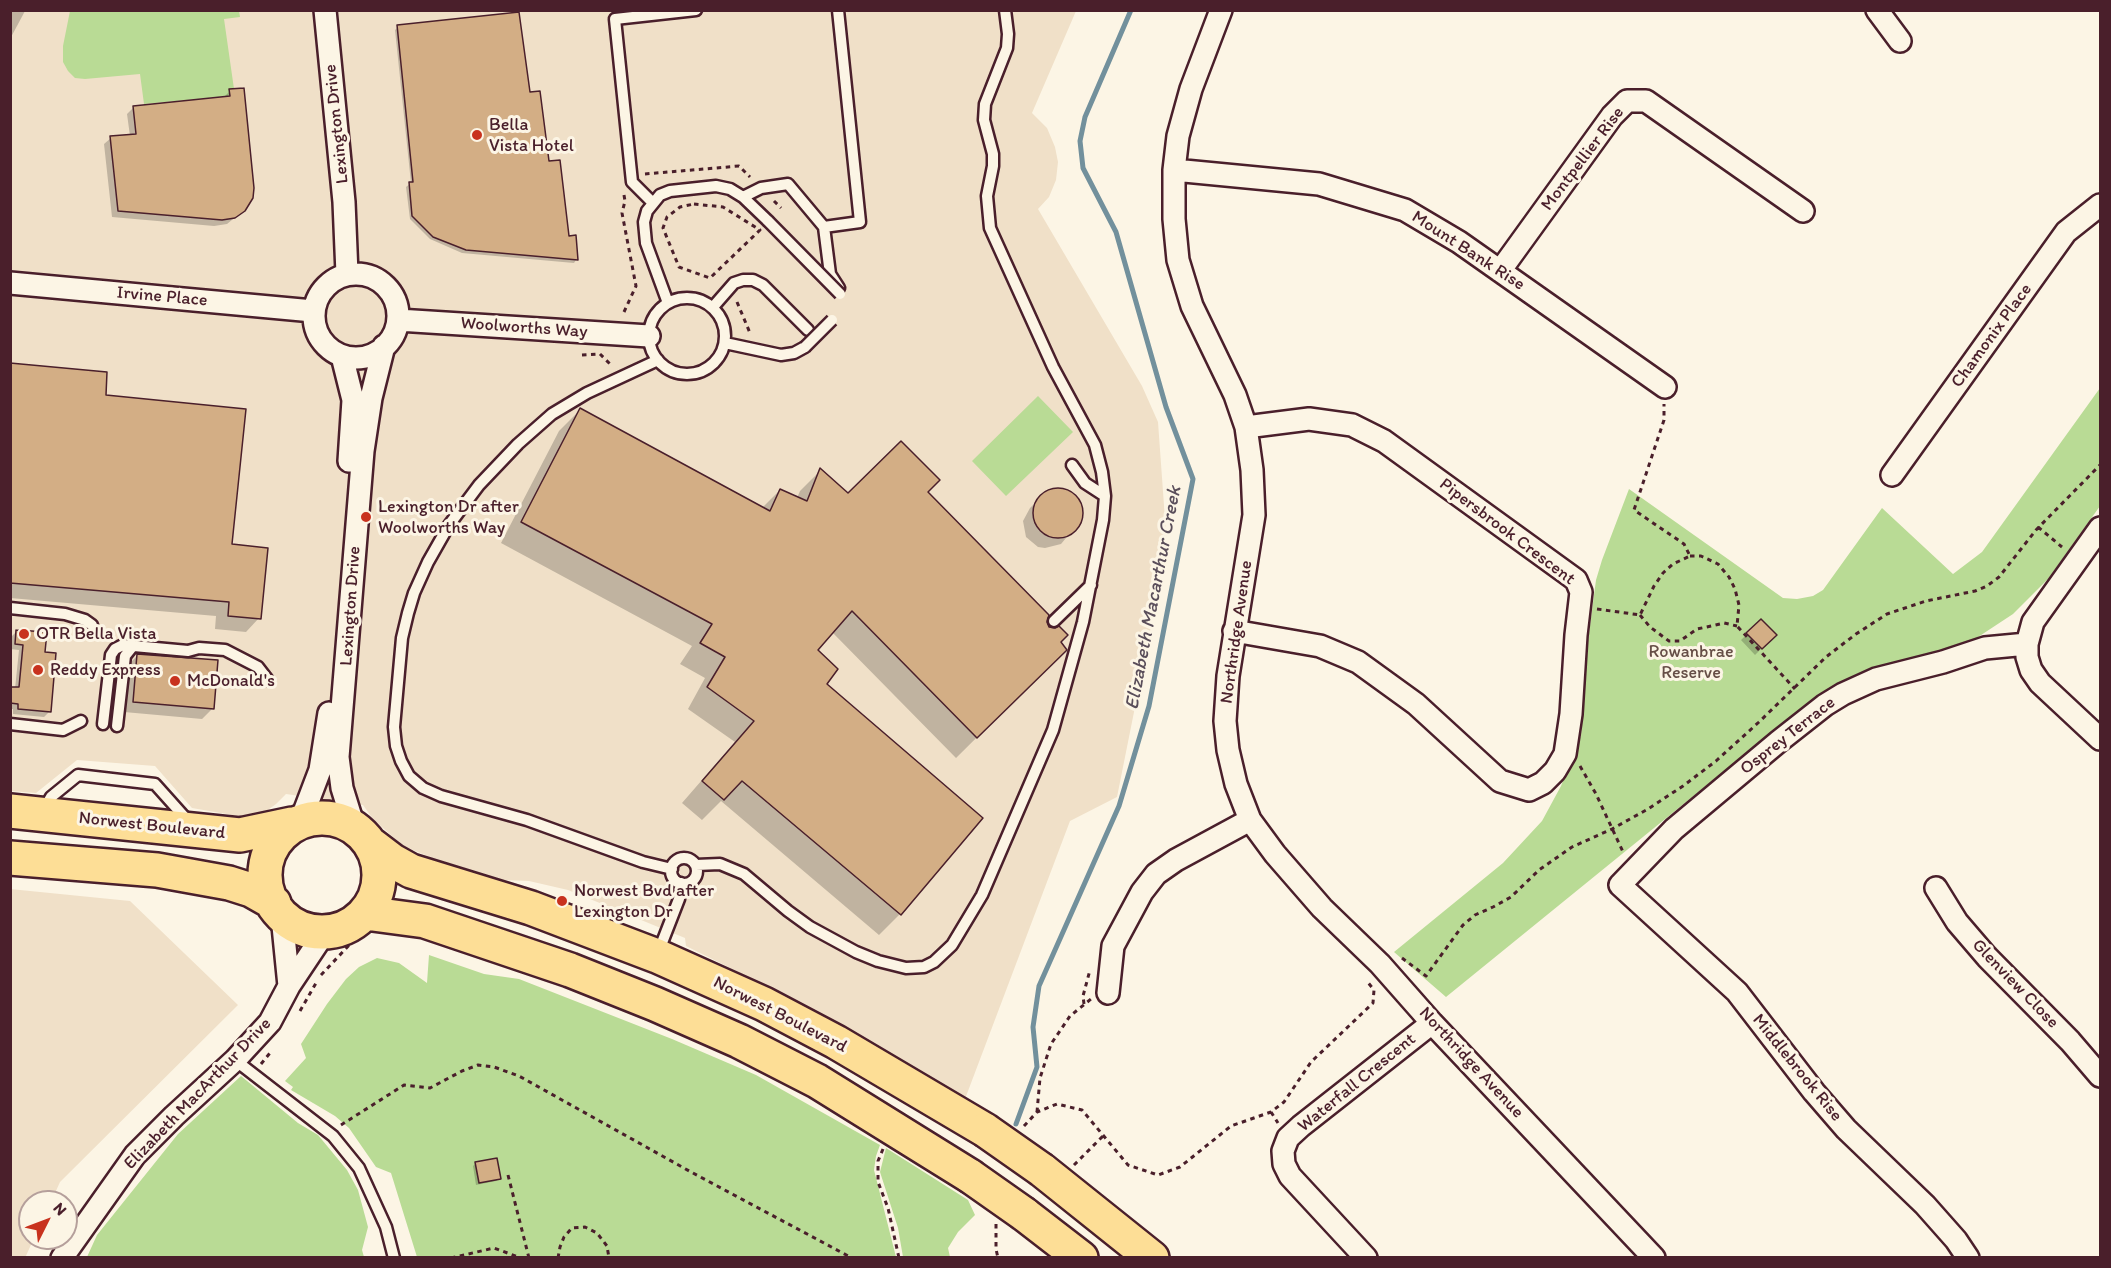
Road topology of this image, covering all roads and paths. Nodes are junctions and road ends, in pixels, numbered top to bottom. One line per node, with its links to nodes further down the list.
1 (325, 10): 16 (street, Lexington Drive)
2 (696, 10): 11 (lane)
3 (838, 10): 14 (lane)
4 (1005, 10): 40 (lane)
5 (1221, 10): 8 (street, Northridge Avenue)
6 (1877, 10): 7 (street)
7 (1900, 40)
8 (1174, 170): 15 (street, Mount Bank Rise); 36 (street, Northridge Avenue)
9 (623, 191): 23 (path)
10 (743, 197): 11 (lane); 14 (lane); 14 (lane, bridge)
11 (652, 202): 20 (lane)
12 (2100, 205): 39 (street, Chamonix Place)
13 (1803, 211): 15 (street, Montpellier Rise)
14 (824, 227)
15 (1500, 272): 35 (street, Mount Bank Rise)
16 (347, 274): 22 (street); 24 (street)
17 (710, 278): 17 (path)
18 (10, 283): 22 (street, Irvine Place)
19 (737, 302): 27 (path)
20 (668, 303): 21 (lane); 28 (lane)
21 (713, 307): 26 (lane); 29 (lane)
22 (313, 312): 32 (street)
23 (624, 312)
24 (399, 320): 28 (street, Woolworths Way); 30 (street)
25 (832, 320): 29 (lane, bridge)
26 (808, 330)
27 (750, 333)
28 (649, 336): 33 (lane)
29 (725, 343): 33 (lane)
30 (384, 346): 32 (street); 67 (street, Lexington Drive)
31 (600, 354): 34 (path)
32 (342, 356): 65 (street, Lexington Drive)
33 (658, 360): 70 (lane)
34 (611, 365)
35 (1665, 387): 43 (path)
36 (1246, 427): 47 (street, Pipersbrook Crescent); 52 (street, Northridge Avenue)
37 (1072, 465): 40 (lane)
38 (2100, 465): 41 (path)
39 (1892, 475)
40 (1105, 496): 45 (lane)
41 (2038, 527): 44 (path); 56 (path)
42 (2100, 528): 44 (street)
43 (1690, 556): 48 (path); 51 (path)
44 (2078, 560): 53 (street)
45 (1091, 584): 49 (lane); 69 (lane)
46 (10, 608): 50 (lane)
47 (1579, 608): 48 (path); 62 (street, Pipersbrook Crescent)
48 (1640, 615): 51 (path)
49 (1054, 621)
50 (92, 625)
51 (1737, 626): 56 (path)
52 (1234, 632): 62 (street, Pipersbrook Crescent); 64 (street, Northridge Avenue)
53 (2027, 644): 61 (street); 72 (street, Osprey Terrace)
54 (133, 646): 55 (lane); 59 (lane); 60 (lane)
55 (268, 680)
56 (1795, 689): 66 (path)
57 (81, 721): 58 (lane)
58 (10, 724)
59 (103, 724)
60 (117, 726)
61 (2100, 739)
62 (1565, 754): 66 (path)
63 (26, 812): 65 (main road, Norwest Boulevard); 71 (main road)
64 (1250, 820): 85 (street); 88 (street, Northridge Avenue)
65 (296, 822): 67 (main road); 75 (main road)
66 (1612, 830): 72 (path); 79 (path)
67 (364, 838): 76 (main road); 78 (main road, Norwest Boulevard)
68 (10, 858): 71 (main road)
69 (696, 865): 70 (lane); 73 (lane)
70 (672, 869): 73 (lane)
71 (157, 870): 75 (main road)
72 (1626, 879): 115 (street, Middlebrook Rise)
73 (681, 883): 78 (lane)
74 (1936, 888): 92 (street, Glenview Close)
75 (278, 910): 77 (main road); 84 (street)
76 (364, 925): 77 (main road); 82 (path); 100 (main road, bridge)
77 (326, 932): 81 (street, Elizabeth MacArthur Drive)
78 (657, 956): 99 (main road, Norwest Boulevard, bridge)
79 (1399, 957)
80 (1092, 962): 86 (path)
81 (304, 964): 82 (path); 84 (street, Elizabeth MacArthur Drive)
82 (326, 969): 87 (path)
83 (1365, 978): 96 (path)
84 (289, 986): 90 (street, Elizabeth MacArthur Drive)
85 (1108, 993): 86 (path)
86 (1084, 1004): 93 (path)
87 (298, 1014)
88 (1432, 1023): 113 (street, Waterfall Crescent); 114 (street, Northridge Avenue)
89 (273, 1049): 91 (path)
90 (235, 1060): 91 (lane); 101 (street, Elizabeth MacArthur Drive)
91 (252, 1074): 95 (lane)
92 (2100, 1076)
93 (1037, 1112): 94 (path); 96 (path)
94 (1020, 1130)
95 (330, 1134): 102 (lane); 108 (path)
96 (1104, 1135): 99 (path)
97 (887, 1139): 109 (path)
98 (508, 1175): 105 (path)
99 (1050, 1175): 112 (main road, Norwest Boulevard)
100 (1010, 1214): 110 (path); 111 (main road)
101 (62, 1257)
102 (394, 1257)
103 (451, 1257): 104 (path)
104 (521, 1257)
105 (529, 1257)
106 (558, 1257): 107 (path)
107 (609, 1257)
108 (852, 1257)
109 (898, 1257)
110 (998, 1257)
111 (1081, 1257)
112 (1152, 1257)
113 (1366, 1257)
114 (1654, 1257)
115 (1968, 1257)

